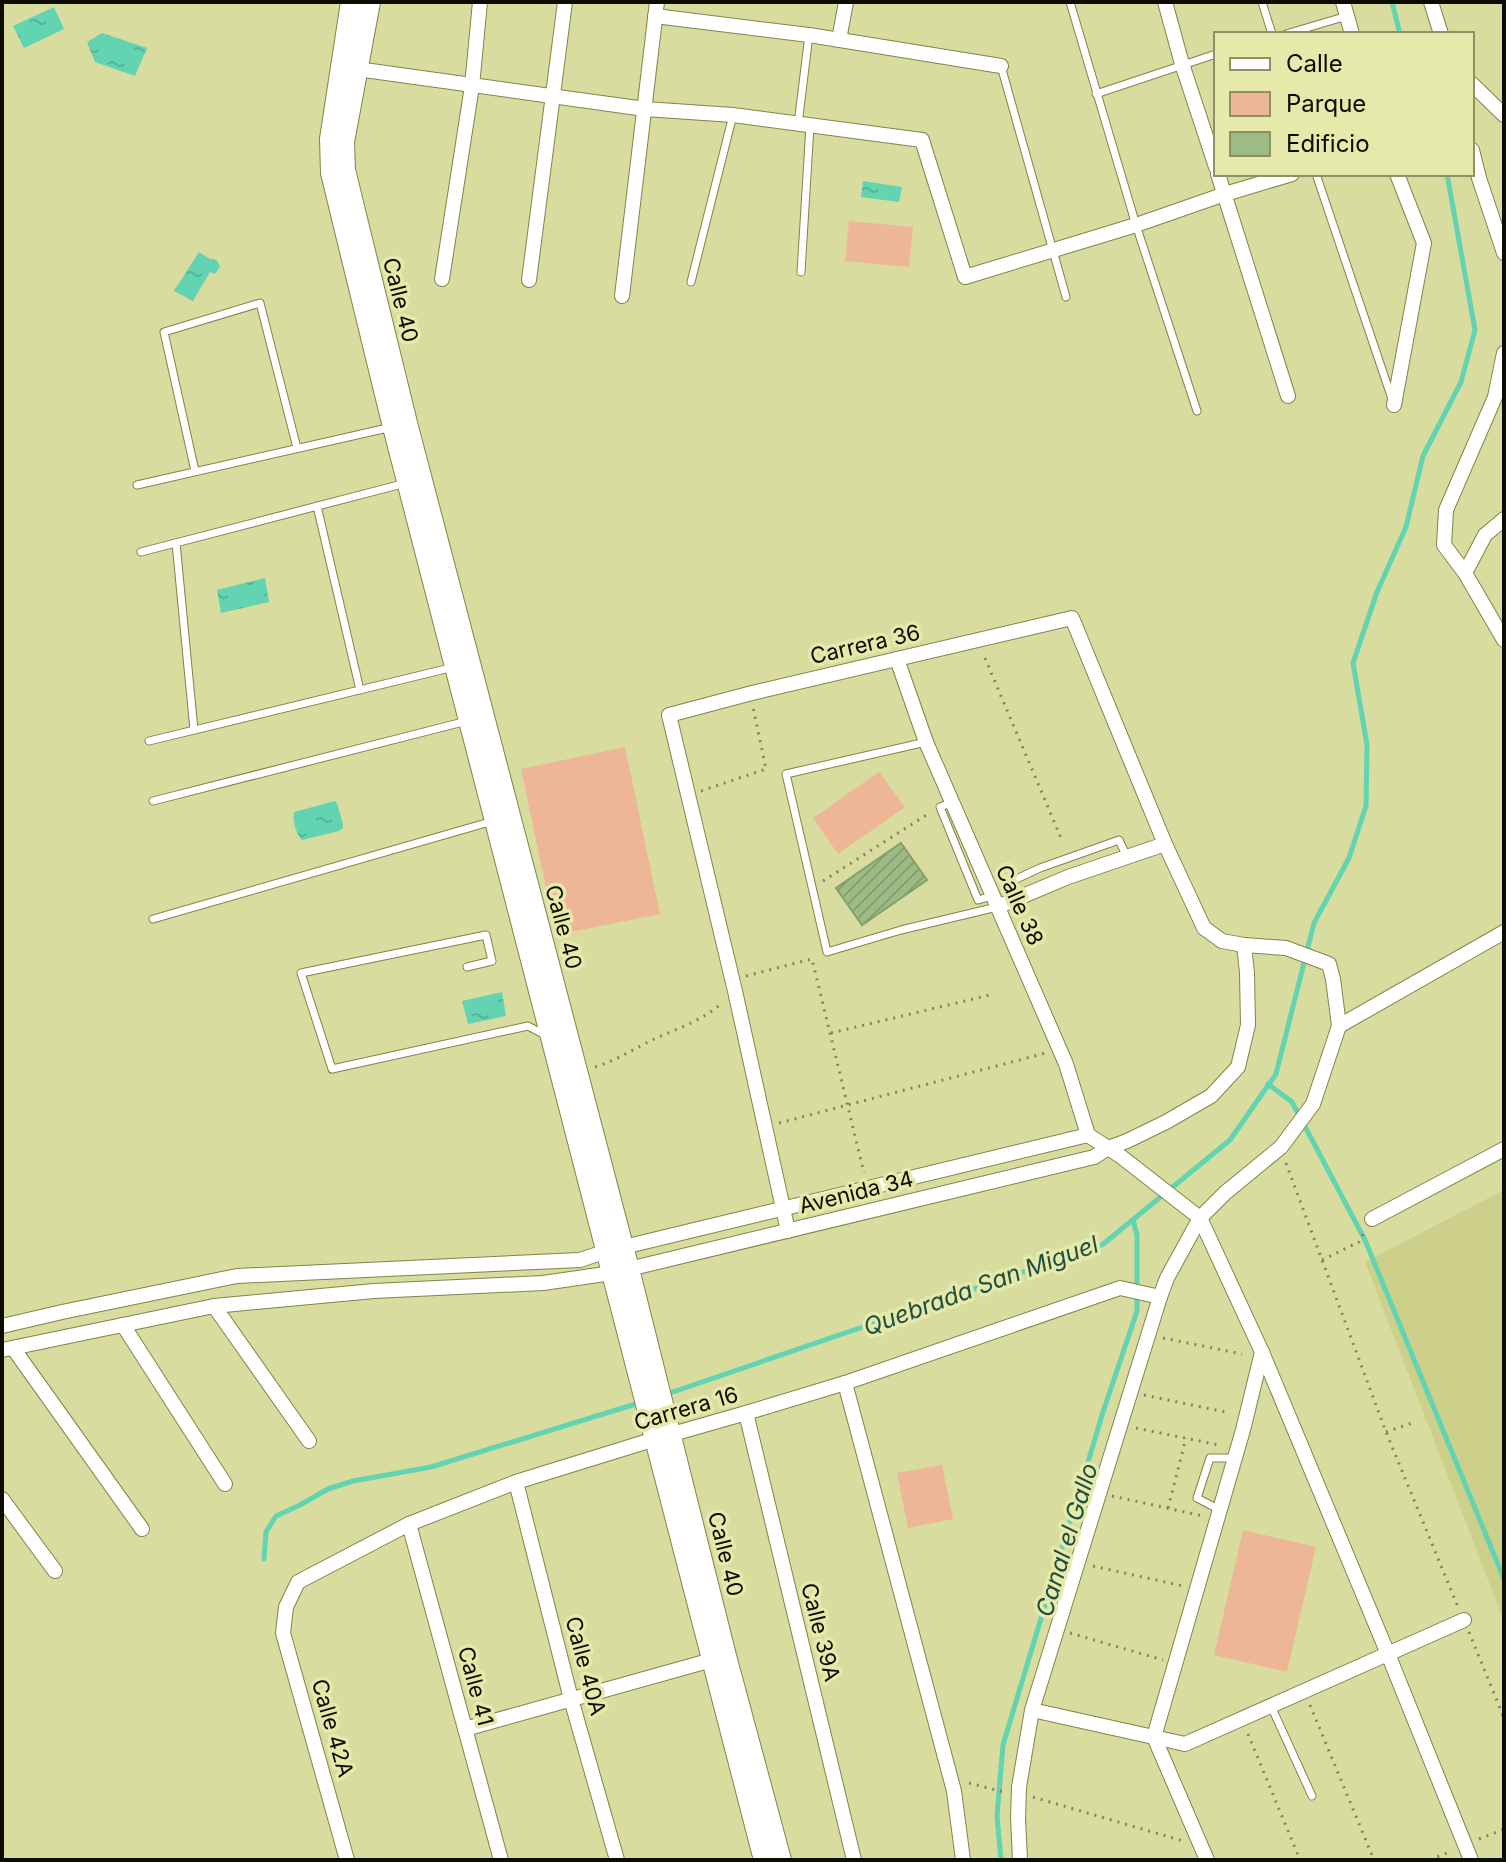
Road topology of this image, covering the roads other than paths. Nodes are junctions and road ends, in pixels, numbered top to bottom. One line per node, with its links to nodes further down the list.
1 (351, 2): 50 (main road, Calle 40)
2 (370, 2): 21 (main road, Calle 40)
3 (480, 2): 22 (street)
4 (565, 2): 25 (street)
5 (846, 2): 17 (street)
6 (1070, 2): 24 (lane)
7 (1165, 2): 19 (street)
8 (1262, 2): 12 (lane)
9 (1431, 2): 15 (street)
10 (656, 9): 16 (street); 26 (street)
11 (1345, 9): 13 (lane); 14 (street)
12 (1271, 32)
13 (1291, 32)
14 (1351, 32)
15 (1440, 32)
16 (809, 35): 17 (street); 29 (lane)
17 (839, 40): 20 (street)
18 (1214, 55): 19 (lane)
19 (1182, 64): 24 (lane); 31 (street)
20 (1001, 66): 38 (lane)
21 (357, 69): 22 (street); 50 (main road, Calle 40)
22 (472, 86): 25 (street); 41 (street)
23 (1474, 86): 28 (street)
24 (1096, 94): 37 (lane)
25 (552, 96): 26 (street); 42 (street)
26 (645, 109): 27 (street); 44 (street)
27 (733, 115): 29 (street); 43 (lane)
28 (1504, 115)
29 (804, 125): 38 (street); 40 (lane)
30 (1474, 158): 39 (street)
31 (1214, 161)
32 (1219, 176): 36 (street)
33 (1285, 176): 36 (street)
34 (1317, 176): 48 (lane)
35 (1398, 176): 48 (street)
36 (1225, 194): 37 (street); 47 (street)
37 (1136, 225): 38 (street); 49 (lane)
38 (1054, 250): 45 (lane)
39 (1504, 253)
40 (801, 272)
41 (442, 279)
42 (529, 280)
43 (691, 282)
44 (622, 296)
45 (1066, 297)
46 (1504, 353): 59 (street)
47 (1288, 396)
48 (1394, 405)
49 (1197, 411)
50 (400, 425): 51 (lane); 53 (main road, Calle 40); 62 (main road, Calle 40)
51 (297, 448): 52 (lane); 52 (lane)
52 (195, 471): 54 (lane)
53 (409, 482): 55 (lane); 62 (main road, Calle 40)
54 (137, 485)
55 (317, 506): 57 (lane); 63 (lane)
56 (1504, 519): 59 (street)
57 (176, 543): 58 (lane); 65 (lane)
58 (141, 552)
59 (1465, 573): 60 (street)
60 (1504, 640)
61 (897, 659): 67 (street, Calle 38); 70 (street, Carrera 36); 82 (street, Carrera 36)
62 (463, 665): 63 (lane); 64 (main road, Calle 40)
63 (360, 690): 65 (lane)
64 (477, 719): 68 (lane); 69 (main road, Calle 40); 71 (main road, Calle 40)
65 (194, 730): 66 (lane)
66 (149, 741)
67 (926, 742): 72 (street, Calle 38); 72 (lane)
68 (153, 801)
69 (495, 821): 71 (main road, Calle 40); 73 (lane)
70 (1165, 844): 72 (street); 75 (street)
71 (522, 894): 78 (main road, Calle 40)
72 (995, 902): 79 (street, Calle 38)
73 (153, 919)
74 (1504, 932): 77 (street)
75 (1244, 945): 77 (street); 81 (street, Avenida 34)
76 (467, 967): 78 (lane)
77 (1339, 1026): 83 (street)
78 (559, 1036): 86 (main road, Calle 40)
79 (1088, 1135): 81 (street); 82 (street, Avenida 34)
80 (1504, 1149): 84 (street)
81 (1114, 1152): 83 (street); 85 (street, Avenida 34)
82 (784, 1209): 85 (street); 86 (street, Avenida 34)
83 (1196, 1214): 88 (street); 93 (street)
84 (1369, 1224)
85 (788, 1231): 87 (street, Avenida 34)
86 (615, 1249): 87 (main road, Calle 40); 91 (street, Avenida 34)
87 (621, 1271): 89 (street, Avenida 34); 96 (main road, Calle 40)
88 (1153, 1295): 94 (street, Carrera 16); 112 (street)
89 (214, 1306): 90 (street, Avenida 34); 97 (street)
90 (123, 1325): 92 (street, Avenida 34); 100 (street)
91 (2, 1326)
92 (8, 1349): 104 (street)
93 (1262, 1352): 98 (street); 108 (street)
94 (845, 1383): 95 (street, Carrera 16); 122 (street)
95 (746, 1413): 96 (street, Carrera 16); 121 (street, Calle 39A)
96 (661, 1430): 99 (street, Carrera 16); 109 (main road, Calle 40)
97 (309, 1441)
98 (1235, 1458): 102 (street); 102 (lane)
99 (516, 1482): 103 (street, Carrera 16); 110 (street, Calle 40A)
100 (225, 1484)
101 (2, 1499): 105 (street)
102 (1213, 1513): 114 (street)
103 (409, 1524): 106 (street, Carrera 16); 113 (street, Calle 41)
104 (142, 1529)
105 (55, 1571)
106 (286, 1607): 116 (street, Calle 42A)
107 (1464, 1620): 108 (street)
108 (1388, 1654): 111 (street); 125 (street)
109 (719, 1658): 110 (street); 119 (main road, Calle 40); 120 (main road, Calle 40)
110 (571, 1699): 113 (street); 118 (street, Calle 40A)
111 (1271, 1706): 114 (street); 115 (lane)
112 (1032, 1710): 114 (street); 123 (street)
113 (465, 1729): 117 (street, Calle 41)
114 (1154, 1737): 124 (street)
115 (1312, 1796)
116 (347, 1860)
117 (501, 1860)
118 (617, 1860)
119 (764, 1860)
120 (781, 1860)
121 (854, 1860)
122 (963, 1860)
123 (1020, 1860)
124 (1207, 1860)
125 (1471, 1860)

